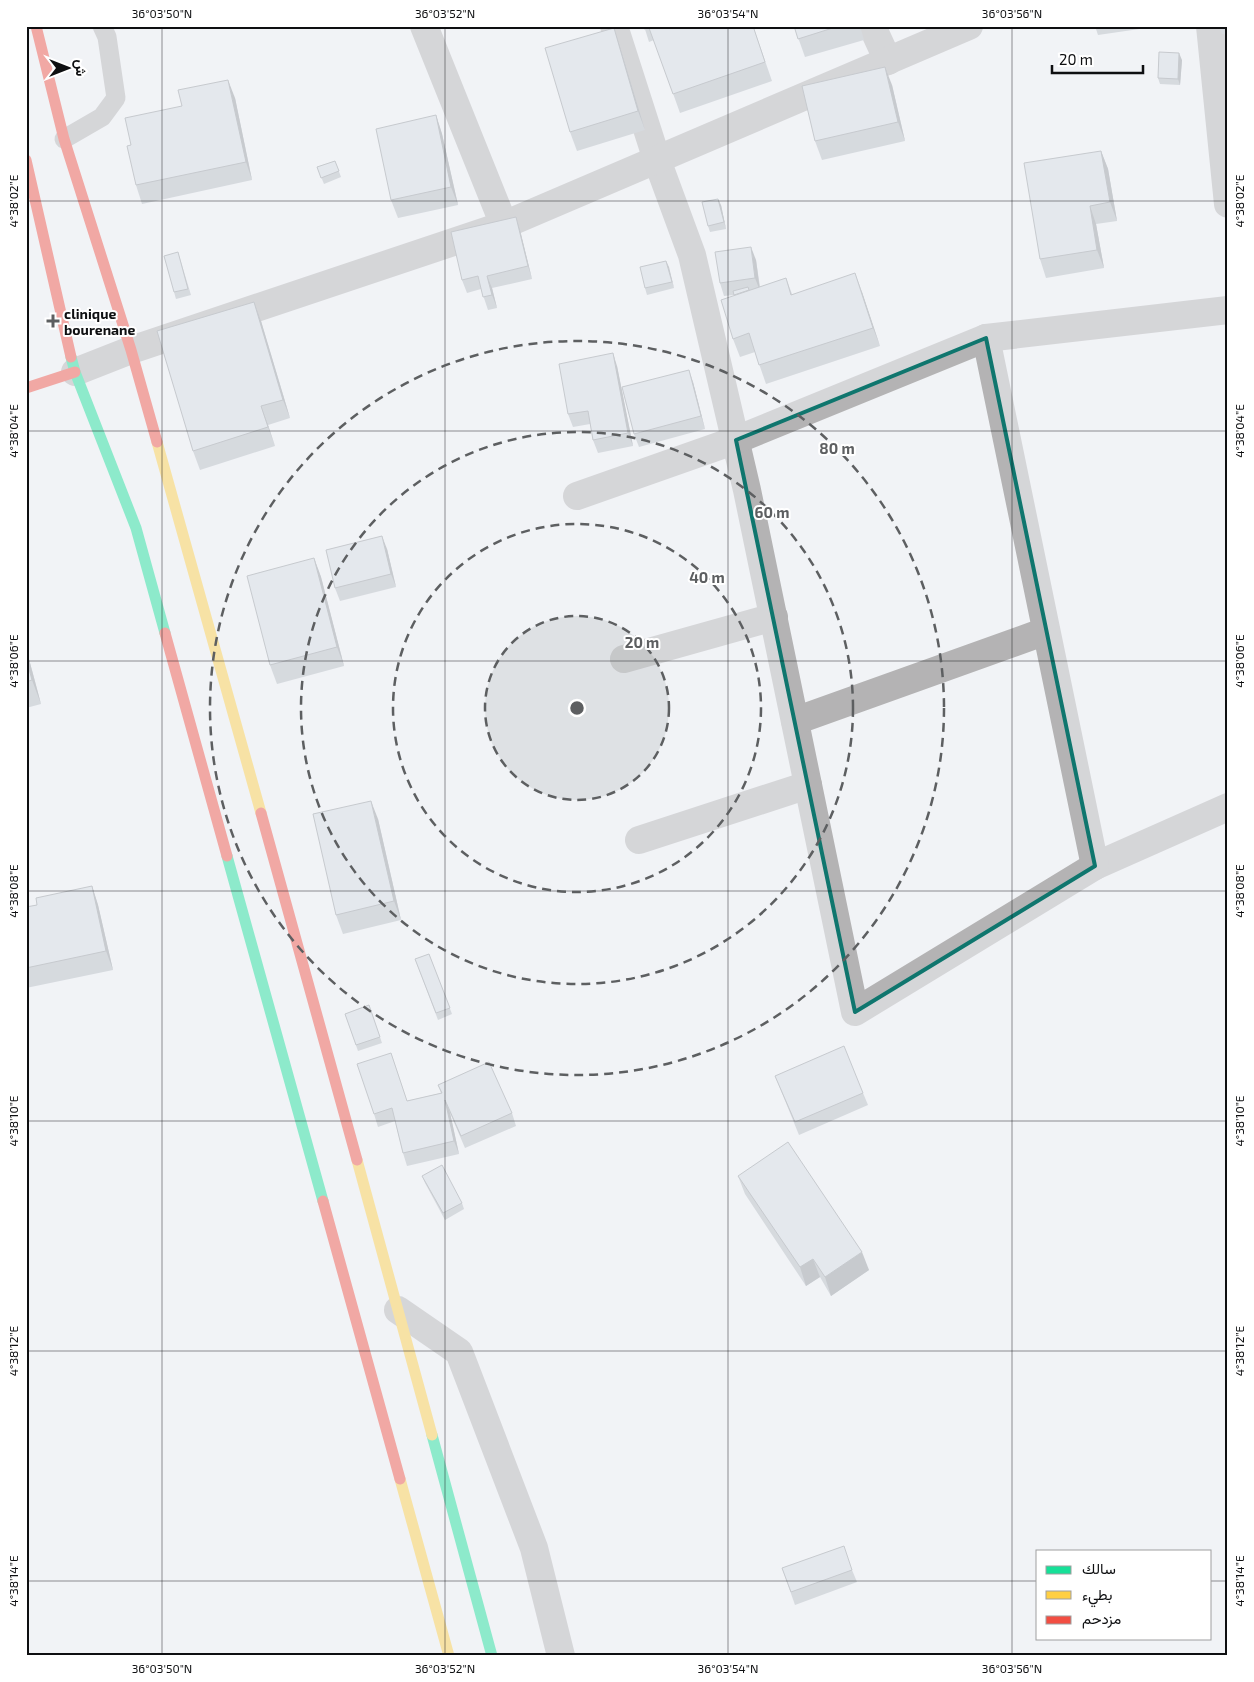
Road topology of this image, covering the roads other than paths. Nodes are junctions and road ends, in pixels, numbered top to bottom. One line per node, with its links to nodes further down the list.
1 (36, 26): 9 (main road)
2 (102, 26): 9 (lane)
3 (424, 26): 13 (street)
4 (614, 26): 11 (street)
5 (872, 26): 8 (street)
6 (969, 26): 8 (street)
7 (1210, 26): 12 (street)
8 (888, 61): 11 (street)
9 (64, 138): 16 (main road)
10 (26, 160): 17 (main road)
11 (657, 160): 13 (street); 19 (street)
12 (1228, 204)
13 (504, 225): 16 (street)
14 (1228, 310): 15 (street)
15 (986, 338): 19 (street); 22 (street)
16 (131, 350): 17 (street); 29 (main road)
17 (75, 372): 18 (main road); 30 (main road)
18 (26, 388)
19 (736, 440): 20 (street); 21 (street)
20 (577, 496)
21 (774, 617): 23 (street); 24 (street)
22 (1046, 631): 24 (street); 28 (street)
23 (624, 659)
24 (795, 721): 25 (street)
25 (808, 785): 27 (street); 28 (street)
26 (1228, 807): 28 (street)
27 (639, 840)
28 (1095, 866)
29 (398, 1310): 31 (main road); 32 (street)
30 (449, 1656)
31 (492, 1656)
32 (561, 1656)

